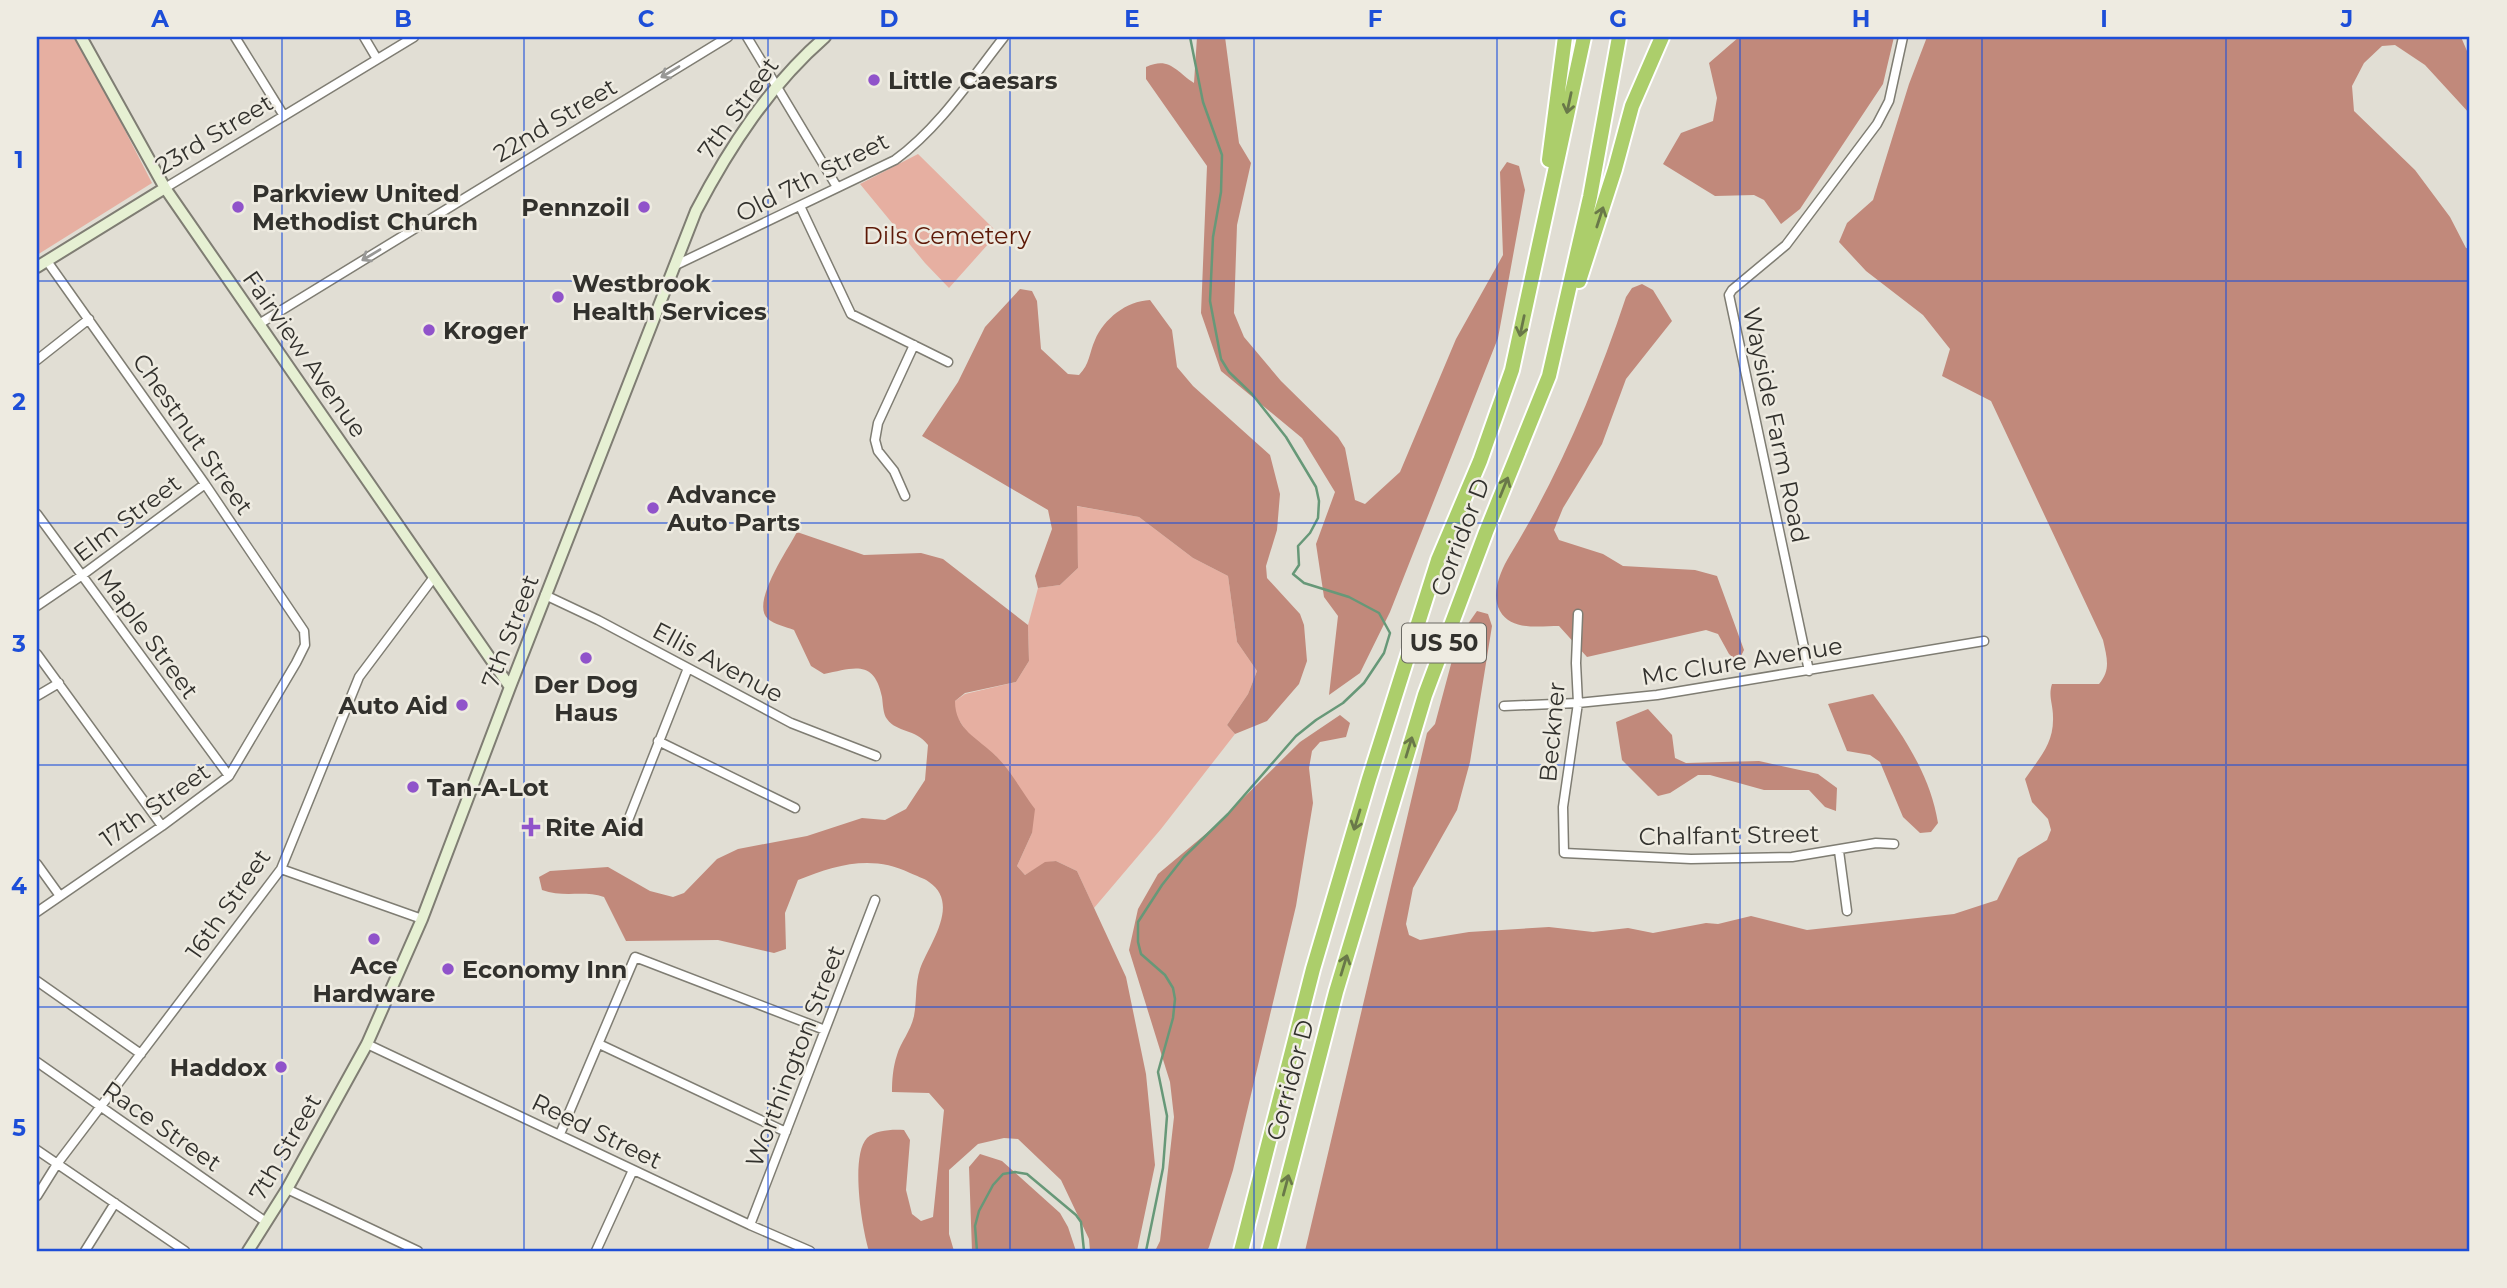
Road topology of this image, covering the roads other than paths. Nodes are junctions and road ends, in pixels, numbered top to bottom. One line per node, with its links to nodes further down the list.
1 (81, 37): 18 (main road, Fairview Avenue)
2 (235, 37): 16 (street)
3 (364, 37): 14 (street)
4 (414, 37): 14 (street, 23rd Street)
5 (728, 37): 25 (street, 22nd Street, one-way to 25)
6 (747, 37): 15 (street)
7 (825, 37): 15 (main road, 7th Street)
8 (1004, 37): 17 (street, Old 7th Street)
9 (1564, 37): 20 (highway)
10 (1584, 37): 20 (highway, Corridor D / US 50, one-way to 20)
11 (1619, 37): 29 (highway, Corridor D / US 50)
12 (1662, 37): 29 (highway, one-way to 12)
13 (1903, 37): 42 (street, Wayside Farm Road)
14 (377, 59): 16 (street, 23rd Street)
15 (777, 85): 17 (street); 23 (main road, 7th Street)
16 (284, 116): 18 (street, 23rd Street)
17 (837, 187): 19 (street, Old 7th Street)
18 (165, 188): 21 (main road, 23rd Street); 25 (main road, Fairview Avenue)
19 (800, 206): 23 (street, Old 7th Street); 26 (street)
20 (1541, 233): 87 (highway, Corridor D / US 50, one-way to 87)
21 (47, 261): 22 (main road, 23rd Street); 24 (street, Chestnut Street)
22 (37, 267)
23 (674, 267): 35 (main road, 7th Street)
24 (89, 319): 27 (street); 30 (street, Chestnut Street)
25 (259, 324): 34 (main road, Fairview Avenue)
26 (914, 345): 28 (street); 31 (street)
27 (37, 360)
28 (948, 362)
29 (1549, 376): 88 (highway, Corridor D / US 50, one-way to 29)
30 (205, 484): 33 (street, Elm Street); 38 (street, Chestnut Street)
31 (905, 496)
32 (37, 514): 33 (street, Maple Street)
33 (81, 576): 36 (street, Elm Street); 50 (street, Maple Street)
34 (434, 578): 44 (main road, Fairview Avenue); 58 (street, 16th Street)
35 (545, 595): 41 (street, Ellis Avenue); 44 (main road, 7th Street)
36 (37, 606)
37 (1578, 614): 46 (street, Beckner)
38 (304, 631): 50 (street, 17th Street)
39 (1984, 640): 42 (street, Mc Clure Avenue)
40 (37, 654): 43 (street)
41 (688, 668): 48 (street); 49 (street, Ellis Avenue)
42 (1809, 671): 46 (street, Mc Clure Avenue)
43 (59, 683): 45 (street); 53 (street)
44 (510, 687): 63 (main road, 7th Street)
45 (37, 696)
46 (1578, 703): 47 (street, Mc Clure Avenue); 56 (street, Beckner)
47 (1504, 706)
48 (658, 741): 51 (street); 52 (street)
49 (876, 757)
50 (229, 776): 53 (street, 17th Street)
51 (795, 808)
52 (626, 823)
53 (162, 826): 59 (street, 17th Street)
54 (1894, 844): 55 (street, Chalfant Street)
55 (1839, 851): 56 (street, Chalfant Street); 61 (street)
56 (1564, 853)
57 (37, 864): 59 (street)
58 (281, 869): 63 (street); 68 (street, 16th Street)
59 (60, 896): 62 (street, 17th Street)
60 (875, 900): 65 (street, Worthington Street)
61 (1847, 911)
62 (37, 912)
63 (422, 919): 66 (main road, 7th Street)
64 (37, 981): 68 (street)
65 (825, 1030): 67 (street); 71 (street, Worthington Street)
66 (367, 1044): 72 (street, Reed Street); 76 (main road, 7th Street)
67 (599, 1044): 71 (street); 72 (street)
68 (141, 1054): 70 (street, 16th Street)
69 (37, 1062): 70 (street, Race Street)
70 (102, 1108): 74 (street, 16th Street); 79 (street, Race Street)
71 (786, 1132): 80 (street, Worthington Street)
72 (560, 1134): 75 (street, Reed Street)
73 (37, 1150): 74 (street)
74 (57, 1164): 77 (street, 16th Street); 78 (street)
75 (633, 1170): 80 (street, Reed Street); 85 (street)
76 (287, 1189): 79 (main road, 7th Street); 84 (street)
77 (37, 1196)
78 (116, 1203): 81 (street); 82 (street)
79 (266, 1222): 83 (main road, 7th Street)
80 (750, 1226): 86 (street, Reed Street)
81 (85, 1251)
82 (185, 1251)
83 (248, 1251)
84 (418, 1251)
85 (596, 1251)
86 (810, 1251)
87 (1241, 1251)
88 (1269, 1251)

